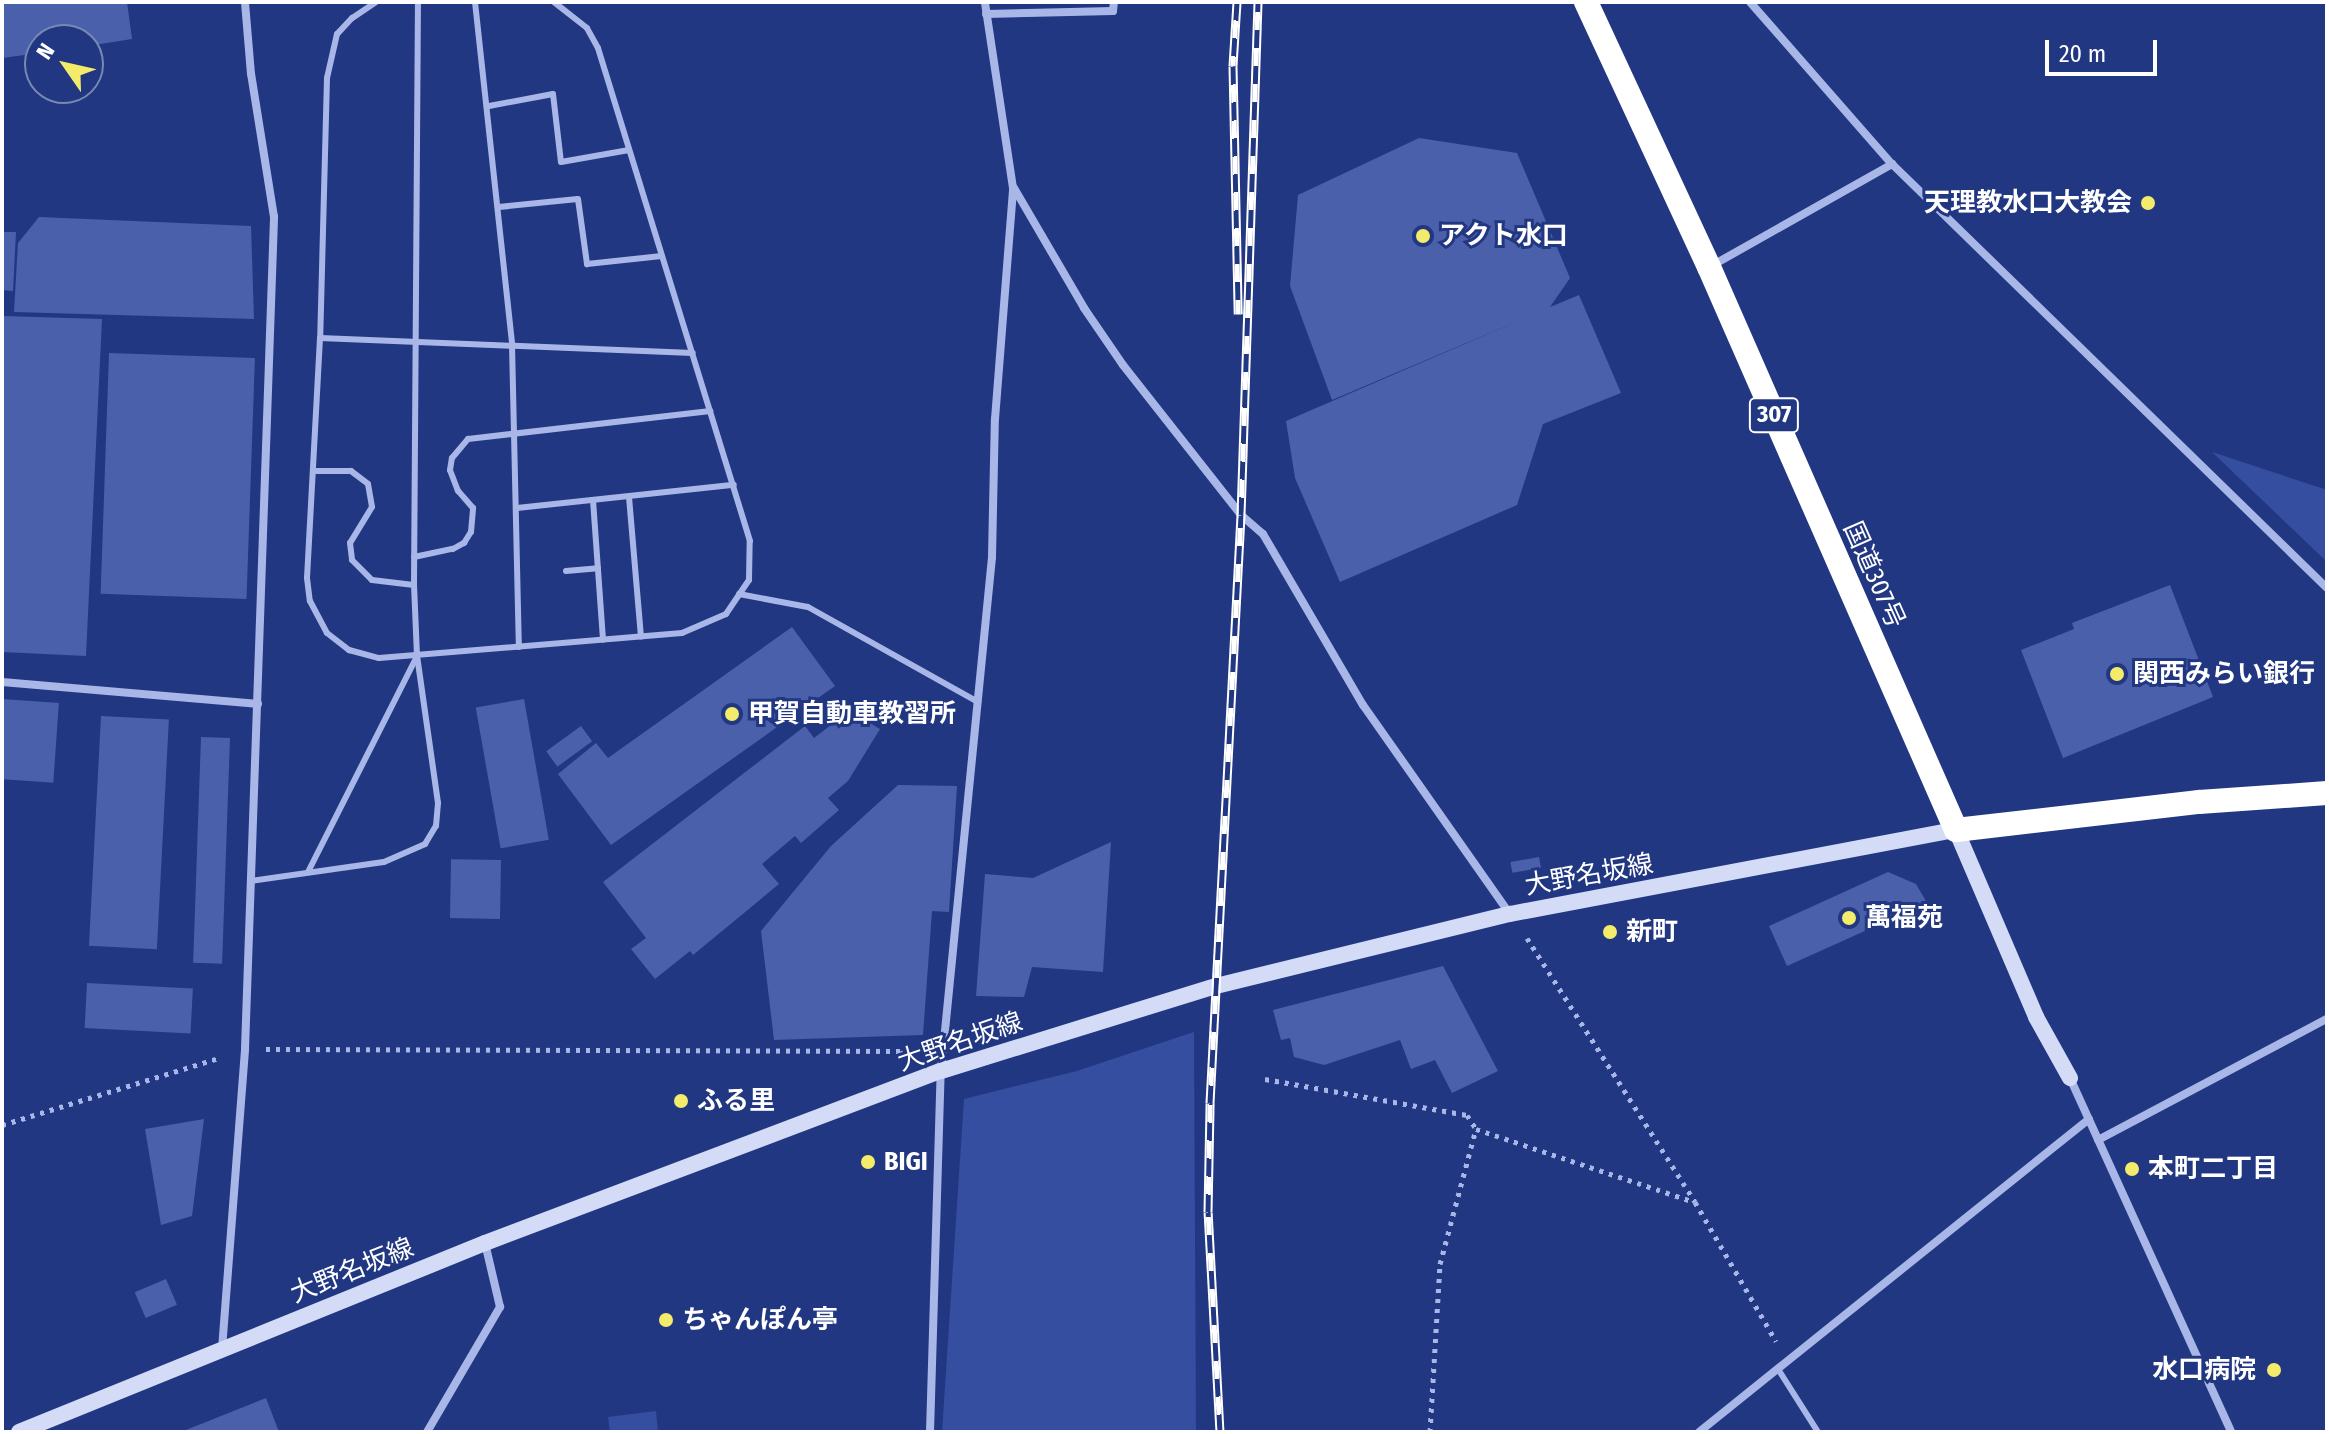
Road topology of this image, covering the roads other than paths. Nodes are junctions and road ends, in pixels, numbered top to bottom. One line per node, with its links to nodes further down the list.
1 (245, 2): 41 (street)
2 (376, 2): 18 (lane)
3 (418, 2): 19 (lane)
4 (475, 2): 11 (lane)
5 (554, 2): 12 (lane)
6 (985, 2): 10 (street)
7 (1114, 2): 10 (street)
8 (1586, 2): 17 (highway, 国道307号 / 307)
9 (1750, 2): 13 (street)
10 (986, 14): 14 (street)
11 (489, 106): 12 (lane); 15 (lane)
12 (629, 150): 16 (lane)
13 (1892, 164): 17 (street); 33 (street)
14 (1013, 188): 40 (street); 46 (street)
15 (499, 207): 16 (lane); 20 (lane)
16 (662, 256): 21 (lane)
17 (1709, 267): 43 (highway, 国道307号 / 307)
18 (320, 338): 19 (lane); 24 (lane)
19 (416, 342): 20 (lane); 29 (lane)
20 (512, 345): 21 (lane); 23 (lane)
21 (693, 353): 22 (lane)
22 (710, 411): 23 (lane); 25 (lane)
23 (516, 432): 28 (lane); 29 (lane)
24 (313, 471): 32 (lane); 38 (lane)
25 (734, 485): 26 (lane); 34 (lane)
26 (629, 497): 27 (lane); 35 (lane)
27 (593, 500): 28 (lane); 30 (lane)
28 (517, 508): 37 (lane)
29 (414, 557): 32 (lane)
30 (598, 568): 31 (lane); 36 (lane)
31 (566, 571)
32 (414, 585): 38 (lane)
33 (2327, 588)
34 (739, 594): 35 (lane); 40 (lane)
35 (641, 636): 36 (lane)
36 (603, 640): 37 (lane)
37 (519, 647): 38 (lane)
38 (417, 656): 44 (lane); 44 (lane)
39 (2, 682): 41 (street)
40 (978, 702): 48 (street)
41 (258, 704): 45 (street)
42 (2327, 793): 43 (highway)
43 (1956, 830): 46 (main road, 大野名坂線); 49 (main road)
44 (308, 872): 45 (lane)
45 (250, 881): 53 (street)
46 (1510, 914): 48 (main road, 大野名坂線)
47 (2327, 1019): 51 (street)
48 (941, 1071): 52 (main road, 大野名坂線); 58 (street)
49 (2070, 1078): 50 (street)
50 (2089, 1119): 51 (street); 54 (street)
51 (2098, 1140): 61 (street)
52 (485, 1243): 53 (main road, 大野名坂線); 57 (street)
53 (222, 1349): 55 (main road, 大野名坂線)
54 (1778, 1369): 59 (street); 60 (lane)
55 (55, 1425): 56 (main road, 大野名坂線)
56 (19, 1432)
57 (427, 1432)
58 (930, 1432)
59 (1699, 1432)
60 (1818, 1432)
61 (2231, 1432)

